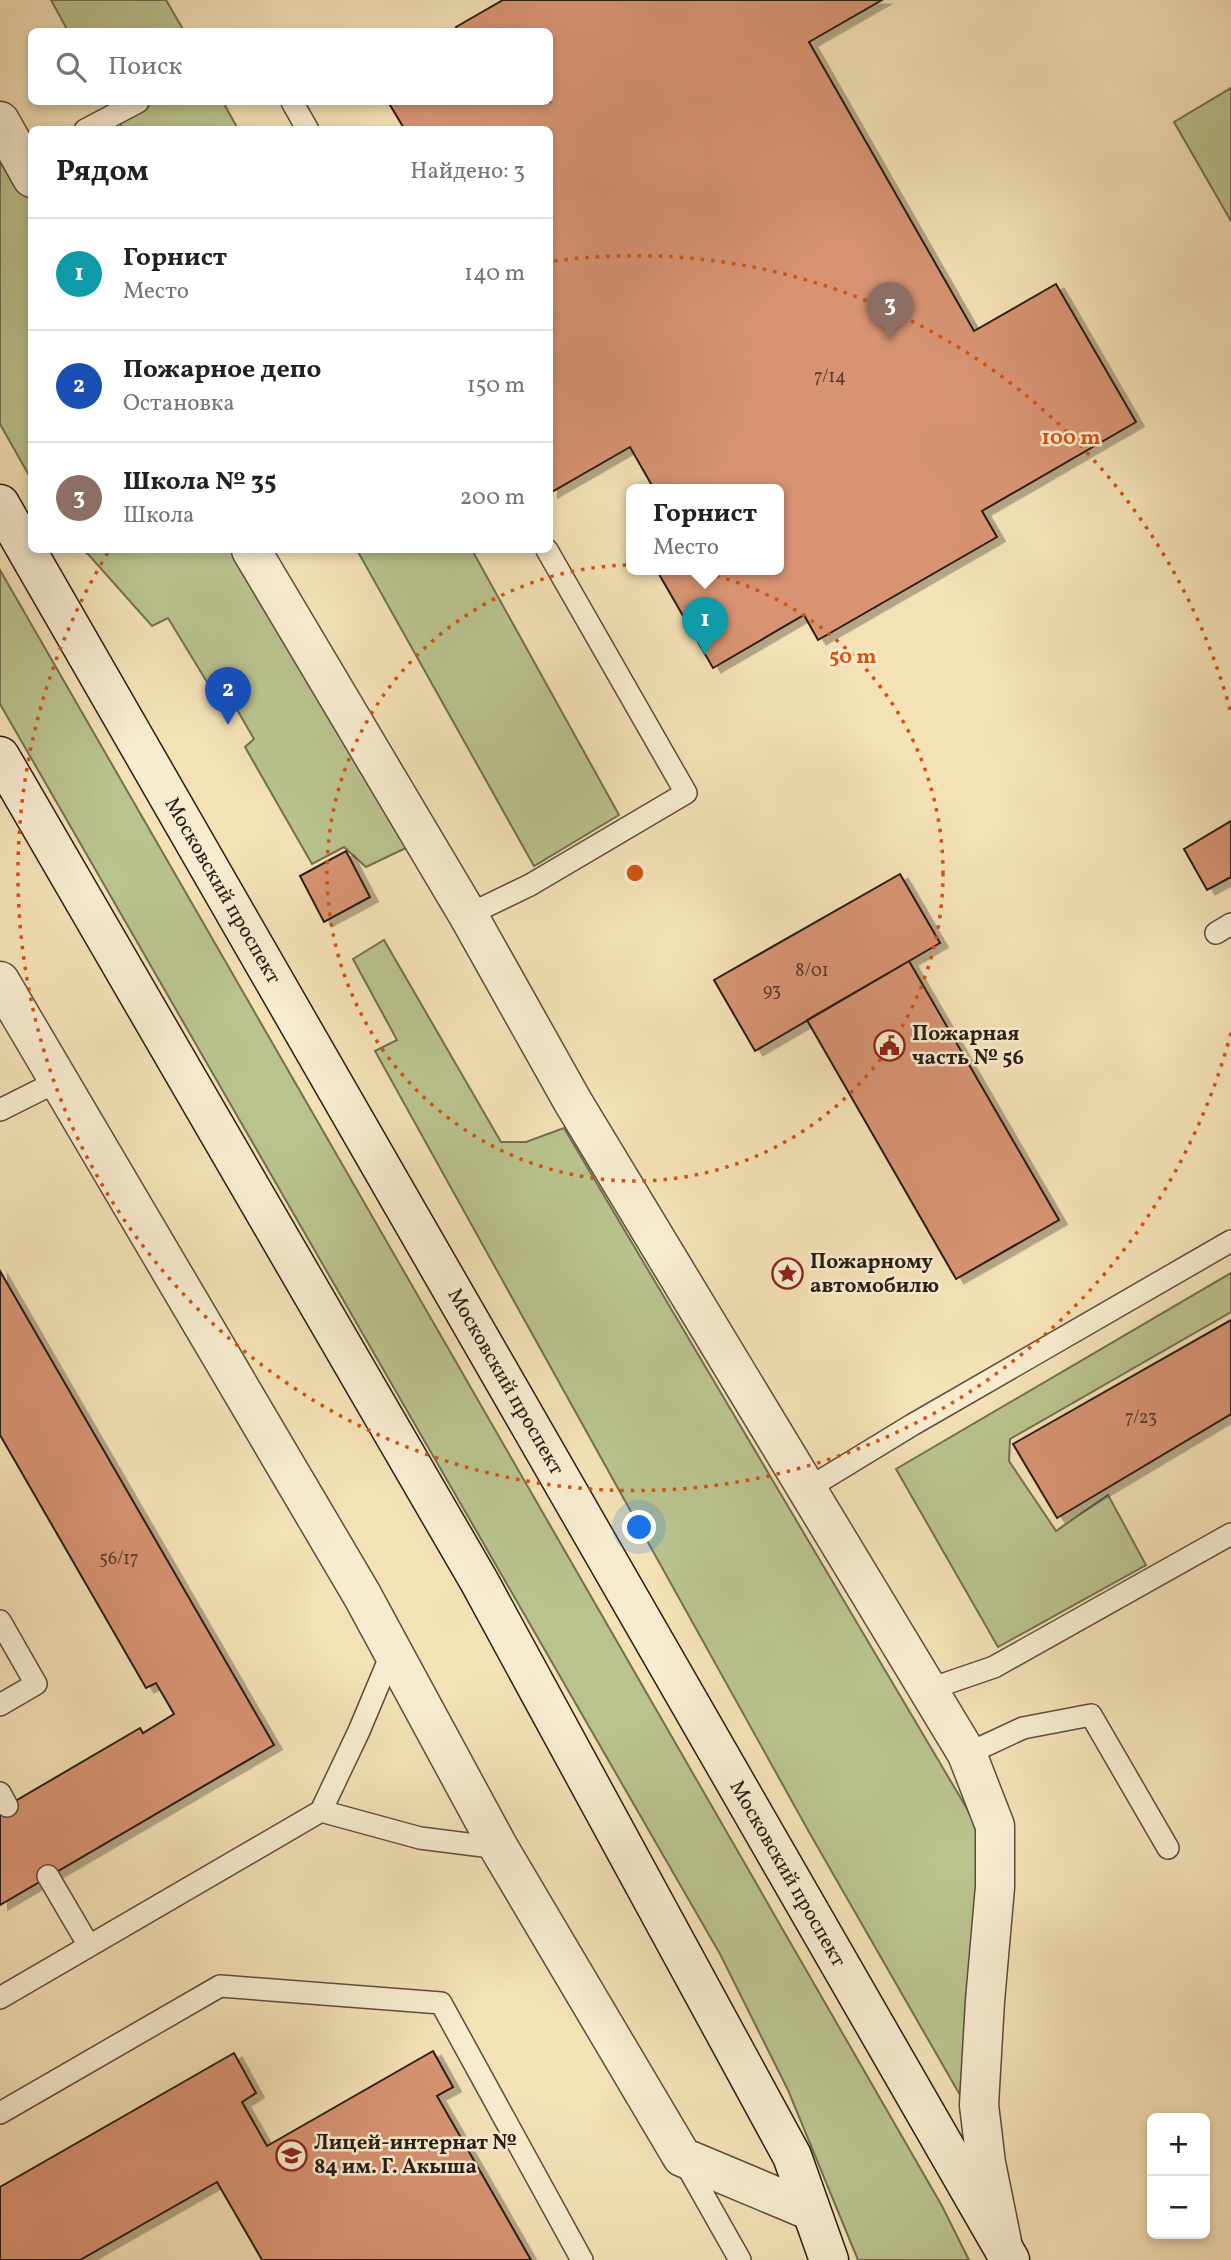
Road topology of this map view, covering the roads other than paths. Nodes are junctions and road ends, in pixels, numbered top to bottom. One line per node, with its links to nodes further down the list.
1 (132, 105): 4 (lane)
2 (294, 105): 5 (lane)
3 (0, 121): 6 (main road)
4 (93, 126)
5 (306, 126)
6 (28, 168)
7 (0, 504): 9 (main road, Московский проспект)
8 (28, 553): 34 (main road, Московский проспект)
9 (28, 553)
10 (253, 553): 13 (main road)
11 (549, 553): 13 (lane)
12 (0, 756): 33 (main road)
13 (468, 915): 18 (main road)
14 (0, 981): 15 (main road)
15 (58, 1081): 16 (lane); 21 (main road)
16 (0, 1111)
17 (1231, 1241): 18 (lane)
18 (807, 1489): 22 (main road)
19 (1231, 1534): 22 (lane)
20 (0, 1621): 23 (lane)
21 (393, 1650): 25 (lane); 26 (main road)
22 (927, 1690): 24 (main road)
23 (0, 1705)
24 (967, 1754): 27 (lane); 34 (main road)
25 (321, 1811): 26 (lane); 29 (lane)
26 (499, 1848): 32 (main road)
27 (1168, 1848)
28 (48, 1876): 29 (lane)
29 (89, 1947): 30 (lane)
30 (0, 1998)
31 (0, 2113): 35 (lane)
32 (682, 2157): 33 (main road); 36 (lane)
33 (811, 2211): 37 (main road)
34 (1007, 2255)
35 (582, 2260)
36 (740, 2260)
37 (830, 2260)

